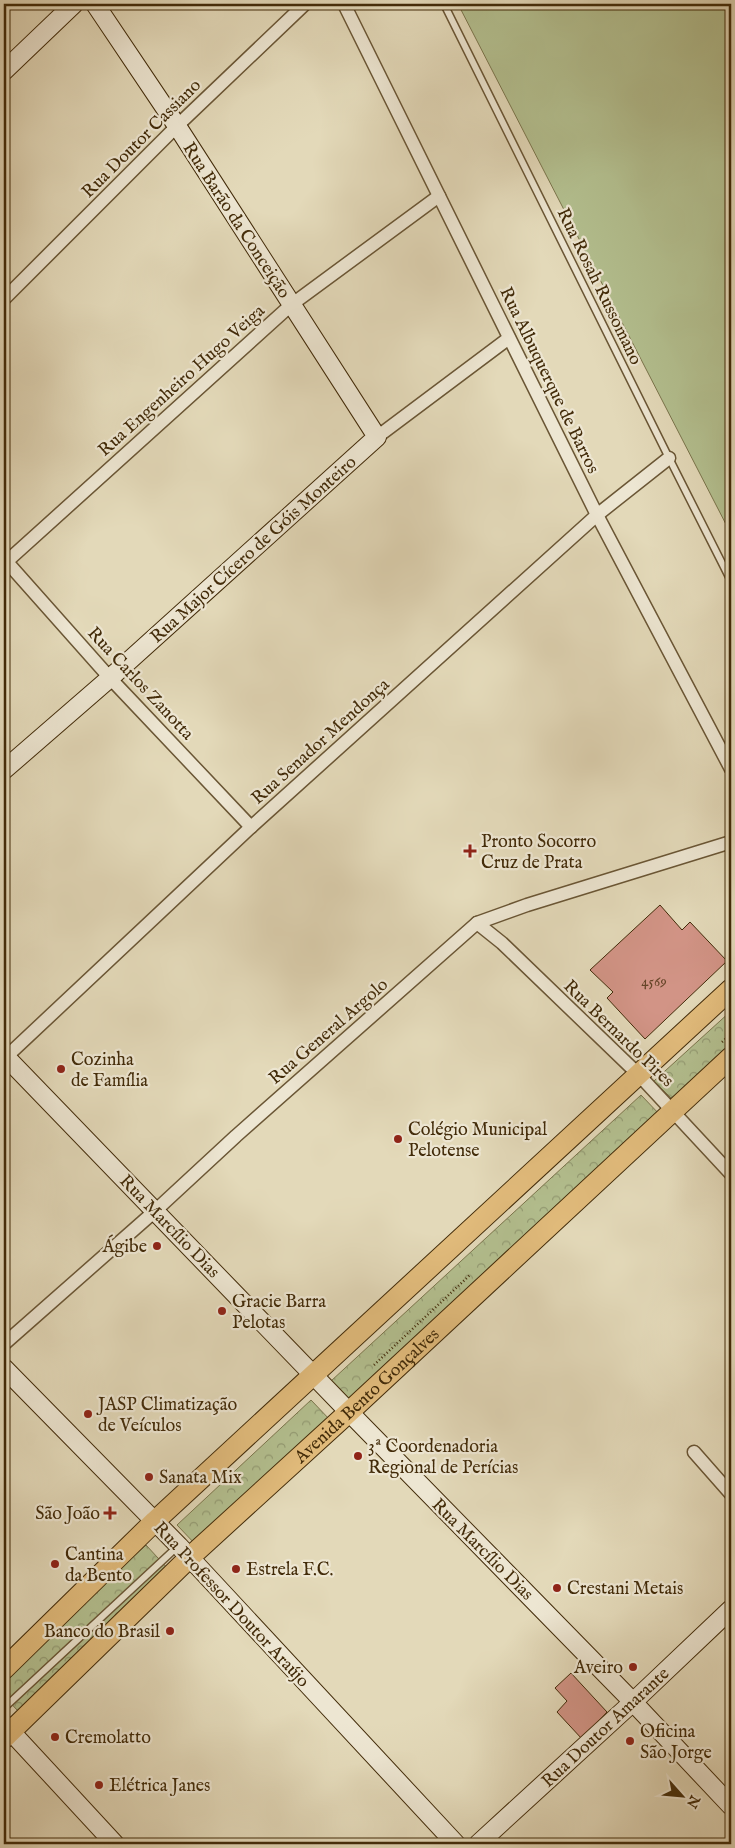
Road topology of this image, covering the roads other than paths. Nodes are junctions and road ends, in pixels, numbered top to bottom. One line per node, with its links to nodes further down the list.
1 (74, 4): 6 (main road)
2 (95, 4): 7 (main road, Rua Barão da Conceição)
3 (305, 4): 7 (street, Rua Doutor Cassiano)
4 (344, 4): 8 (street, Rua Albuquerque de Barros)
5 (444, 4): 13 (lane, Rua Rosah Russomano)
6 (4, 71)
7 (177, 126): 9 (street, Rua Doutor Cassiano); 10 (main road, Rua Barão da Conceição)
8 (439, 196): 10 (street, Rua Engenheiro Hugo Veiga); 11 (street, Rua Albuquerque de Barros)
9 (4, 299)
10 (291, 305): 12 (main road, Rua Barão da Conceição); 15 (street, Rua Engenheiro Hugo Veiga)
11 (509, 338): 12 (street, Rua Major Cícero de Góis Monteiro); 14 (street, Rua Albuquerque de Barros)
12 (377, 437): 17 (main road, Rua Major Cícero de Góis Monteiro)
13 (669, 458): 14 (street, Rua Senador Mendonça); 16 (lane, Rua Rosah Russomano)
14 (597, 514): 18 (street, Rua Albuquerque de Barros); 20 (street, Rua Senador Mendonça)
15 (5, 563): 17 (street, Rua Carlos Zanotta)
16 (731, 580)
17 (110, 678): 19 (main road, Rua Major Cícero de Góis Monteiro); 20 (street, Rua Carlos Zanotta)
18 (731, 769)
19 (4, 770)
20 (251, 827): 24 (street, Rua Senador Mendonça)
21 (731, 842): 22 (street, Rua General Argolo)
22 (476, 924): 26 (street, Rua Bernardo Pires); 29 (street, Rua General Argolo)
23 (731, 989): 26 (main road)
24 (4, 1057): 29 (main road, Rua Marcílio Dias)
25 (731, 1057): 27 (main road, Avenida Bento Gonçalves)
26 (638, 1075): 27 (street, Rua Bernardo Pires); 32 (main road)
27 (673, 1111): 28 (street, Rua Bernardo Pires); 33 (main road, Avenida Bento Gonçalves)
28 (731, 1174)
29 (155, 1211): 30 (street, Rua General Argolo); 32 (main road, Rua Marcílio Dias)
30 (4, 1344)
31 (4, 1368): 36 (main road, Rua Professor Doutor Araújo)
32 (313, 1374): 33 (main road, Rua Marcílio Dias); 36 (main road)
33 (349, 1412): 37 (main road, Avenida Bento Gonçalves); 40 (main road, Rua Marcílio Dias)
34 (694, 1452): 35 (street)
35 (731, 1494)
36 (155, 1521): 37 (main road, Rua Professor Doutor Araújo); 39 (main road)
37 (184, 1551): 41 (lane); 42 (main road, Avenida Bento Gonçalves); 45 (main road, Rua Professor Doutor Araújo)
38 (731, 1609): 40 (main road, Rua Doutor Amarante)
39 (4, 1669)
40 (633, 1702): 43 (main road, Rua Marcílio Dias); 46 (main road, Rua Doutor Amarante)
41 (4, 1708)
42 (6, 1731): 44 (main road)
43 (731, 1806)
44 (115, 1844)
45 (456, 1844)
46 (478, 1844)

